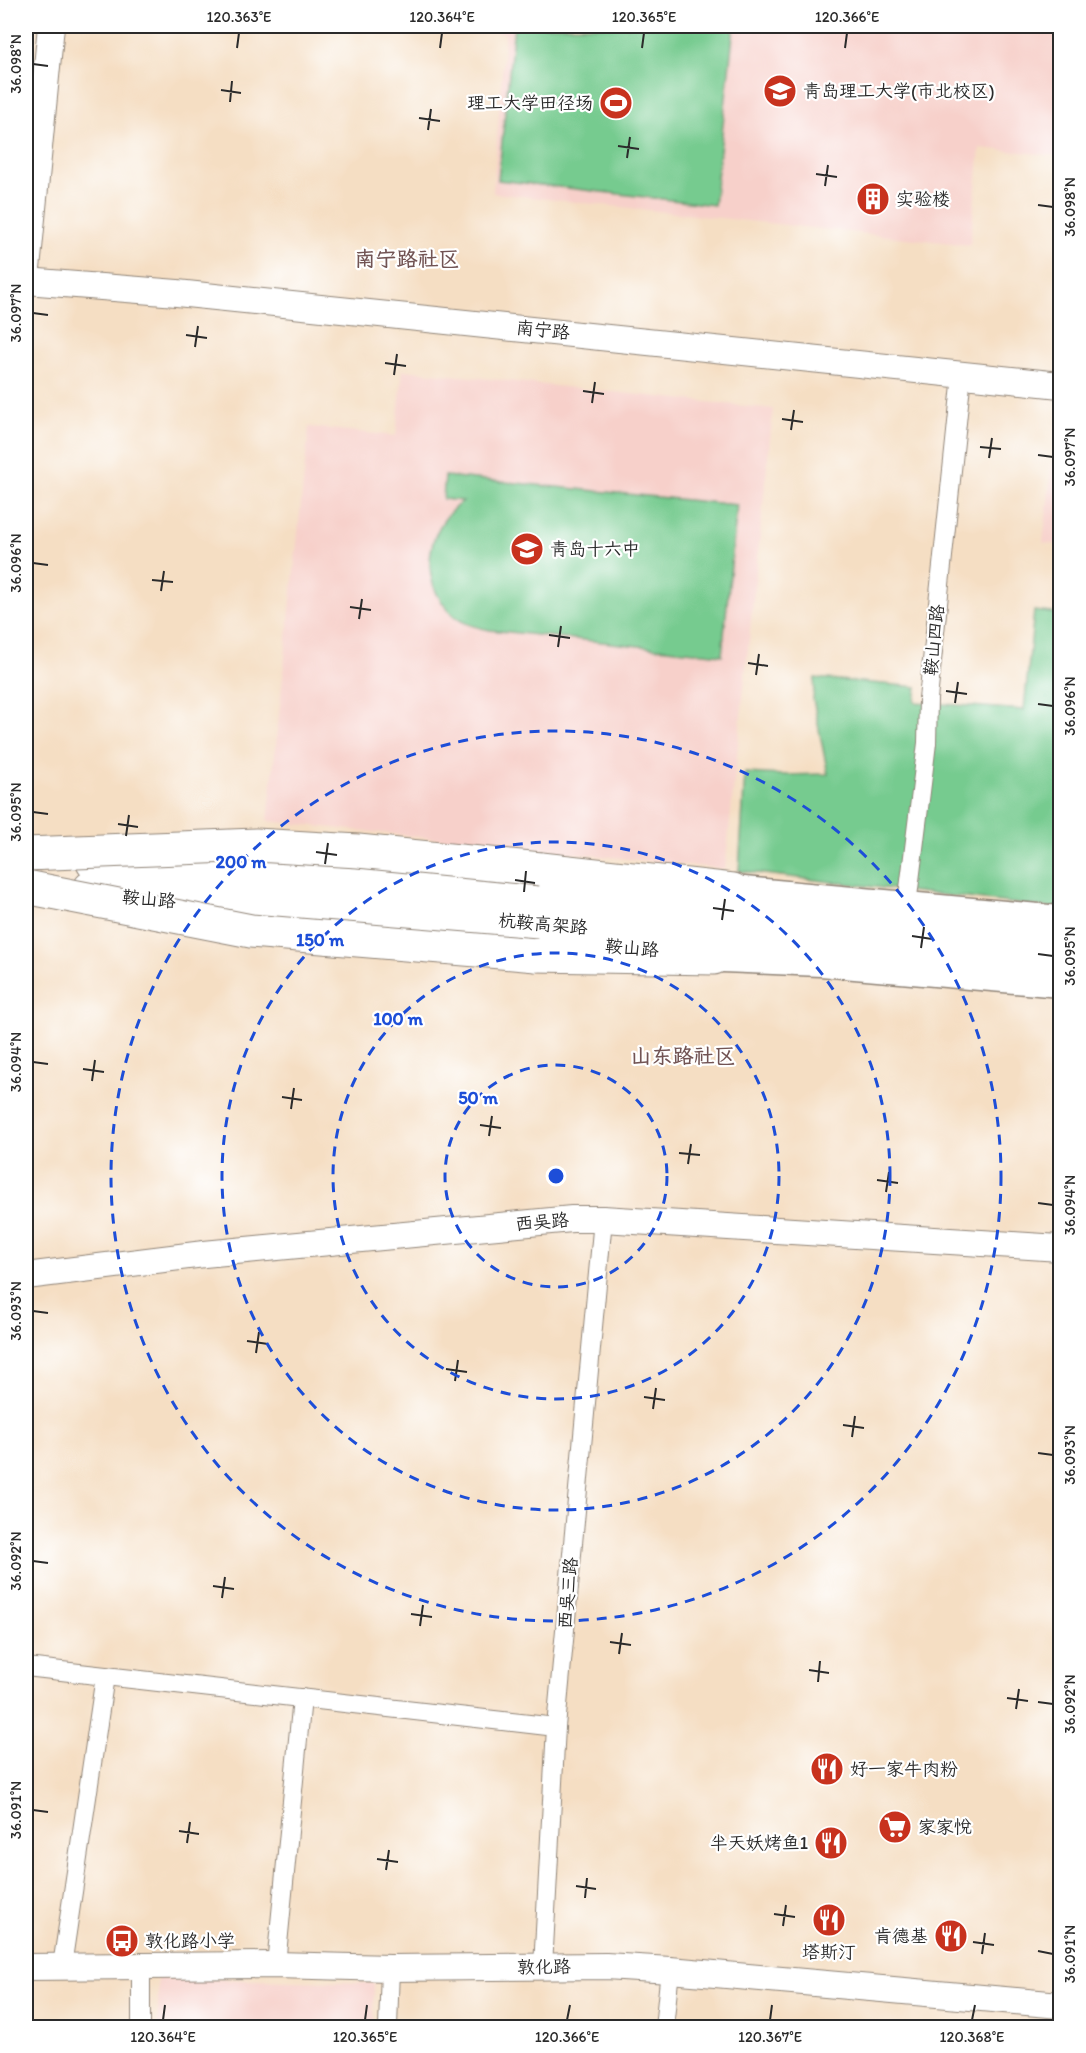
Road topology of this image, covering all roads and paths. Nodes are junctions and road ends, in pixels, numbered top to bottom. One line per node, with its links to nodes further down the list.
1 (51, 26): 2 (street)
2 (26, 280): 3 (street, 南宁路)
3 (962, 375): 4 (street, 南宁路); 9 (street, 鞍山四路)
4 (1060, 385)
5 (26, 855): 8 (main road); 8 (highway, bridge); 11 (highway, 杭鞍高架路)
6 (26, 883): 13 (highway, 杭鞍高架路)
7 (26, 887): 12 (main road, 鞍山路); 12 (highway, bridge)
8 (733, 890): 9 (main road)
9 (907, 905): 10 (main road)
10 (1060, 920)
11 (1060, 940)
12 (723, 958): 14 (main road, 鞍山路)
13 (1060, 965)
14 (1060, 983)
15 (603, 1219): 16 (street, 西吴路); 17 (street, 西吴路); 21 (street, 西吴三路)
16 (1060, 1248)
17 (26, 1276)
18 (26, 1667): 19 (street)
19 (105, 1676): 20 (street); 23 (street)
20 (302, 1698): 21 (street); 22 (street)
21 (556, 1727): 26 (street, 西吴三路)
22 (276, 1965): 24 (street, 敦化路); 27 (street, 敦化路)
23 (62, 1966): 24 (street, 敦化路); 25 (street, 敦化路)
24 (141, 1966): 30 (street)
25 (26, 1967)
26 (543, 1967): 27 (street, 敦化路); 28 (street, 敦化路)
27 (390, 1968): 31 (street)
28 (670, 1970): 29 (street, 敦化路); 32 (street)
29 (1060, 2005)
30 (141, 2028)
31 (388, 2028)
32 (664, 2028)

